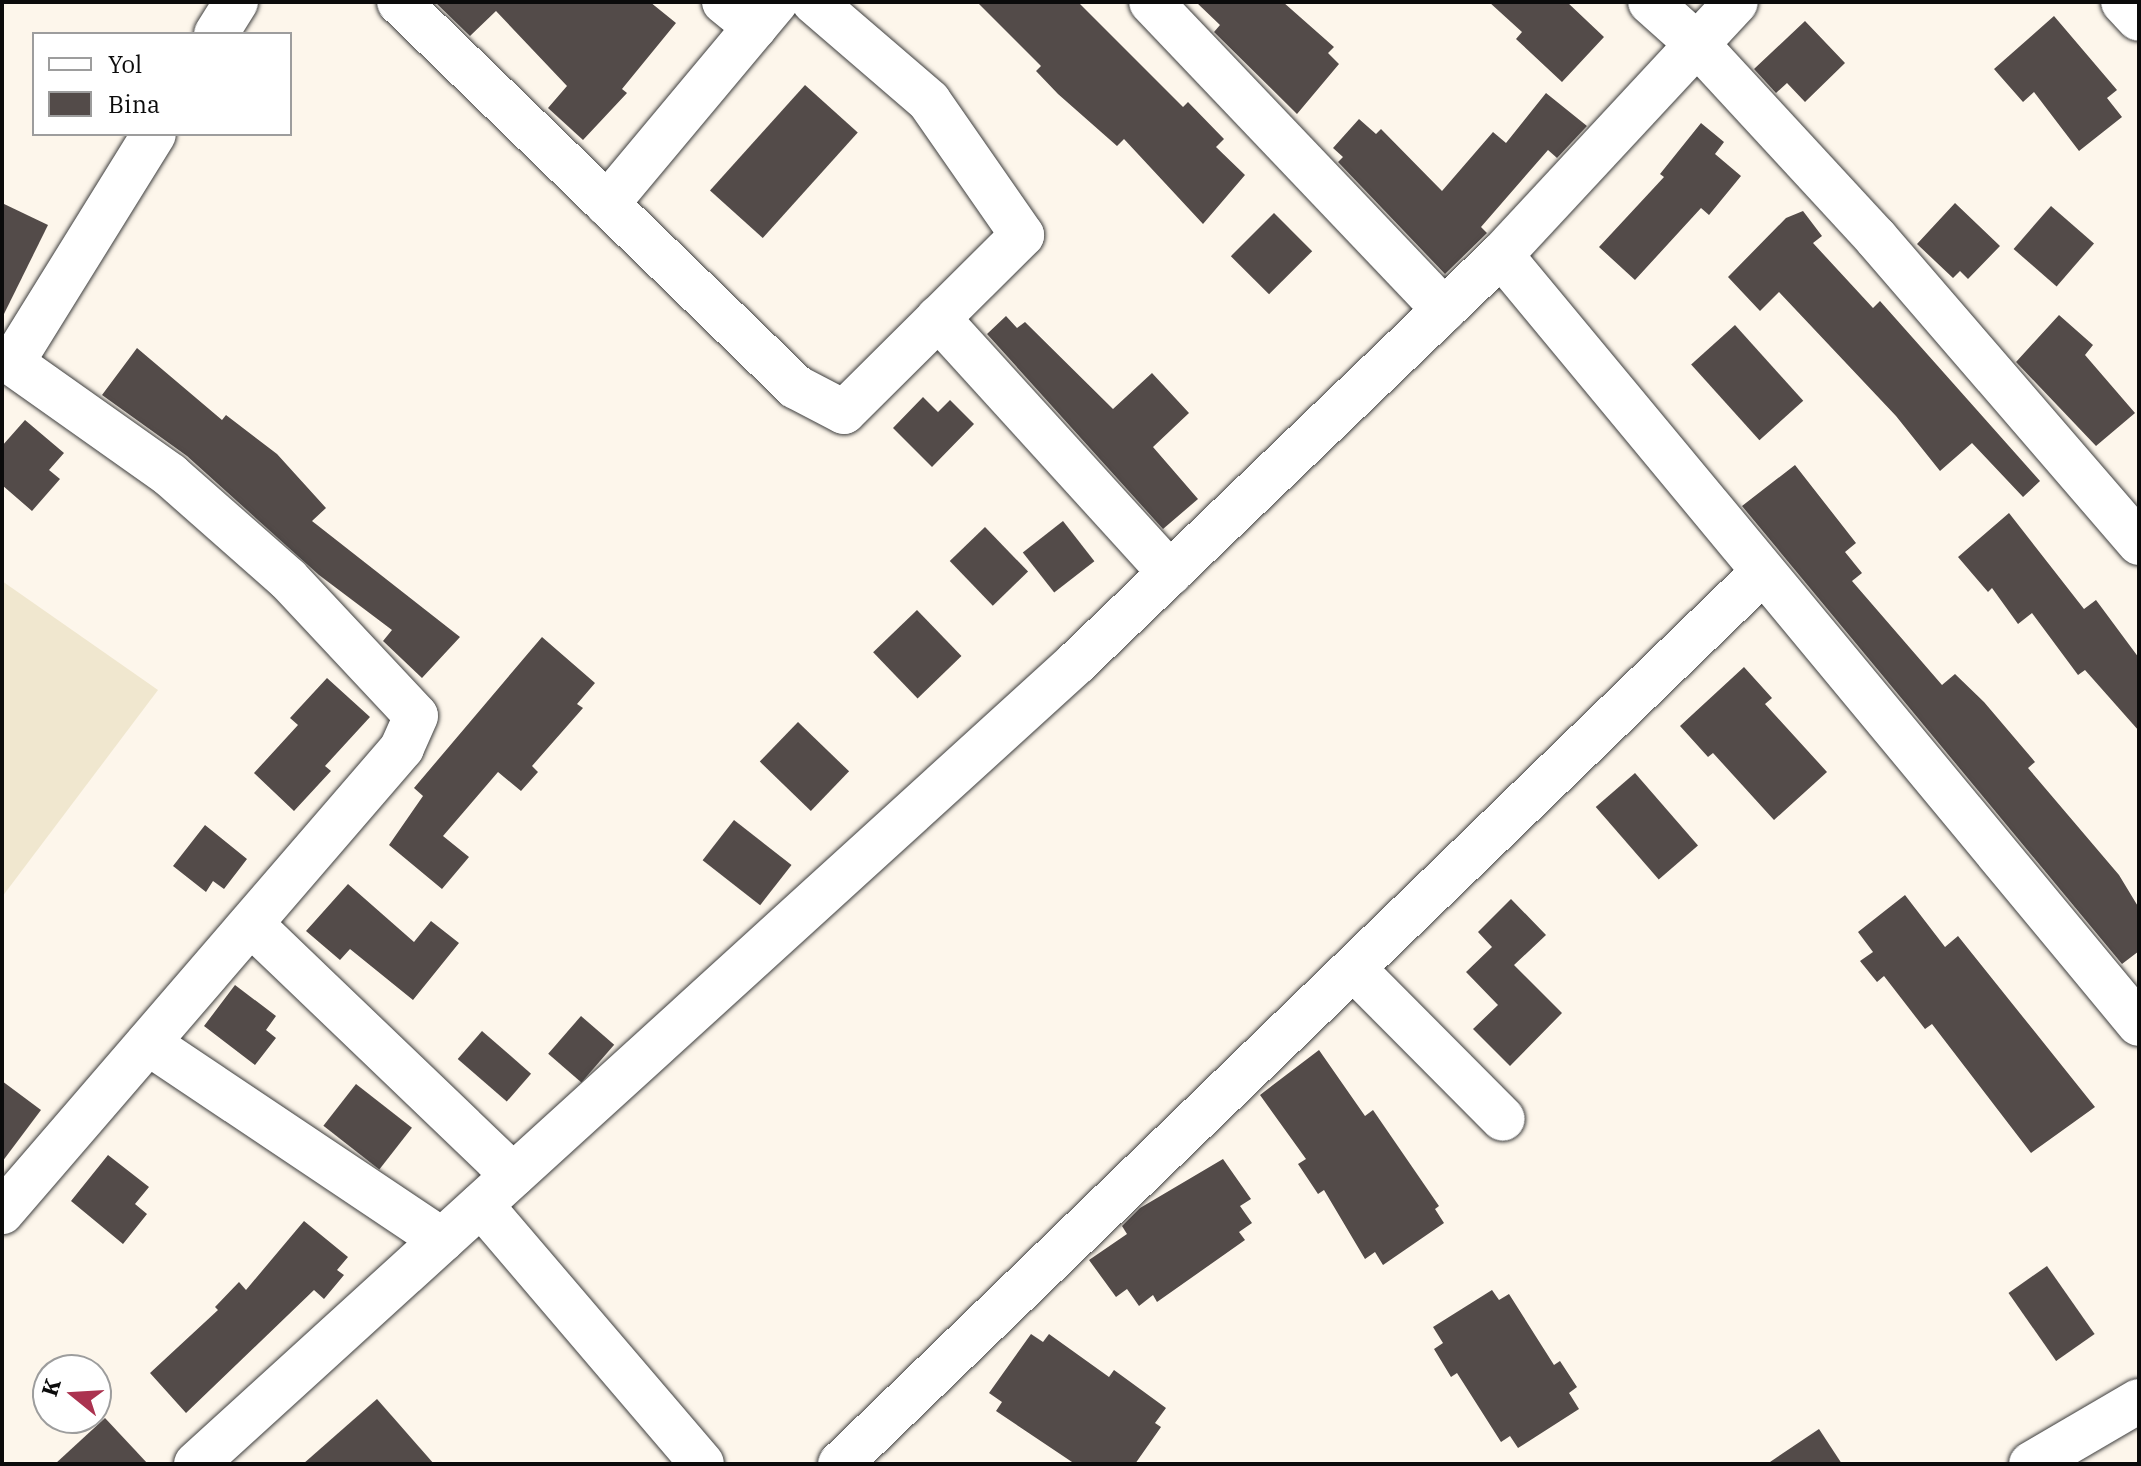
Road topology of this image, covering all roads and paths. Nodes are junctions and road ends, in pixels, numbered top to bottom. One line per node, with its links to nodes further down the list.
1 (236, 2): 10 (street)
2 (399, 2): 13 (street)
3 (814, 2): 16 (street)
4 (1151, 2): 15 (street)
5 (1650, 2): 11 (street)
6 (1736, 2): 11 (street)
7 (2123, 2): 9 (street)
8 (752, 10): 13 (street)
9 (2139, 19)
10 (217, 32)
11 (1697, 44): 14 (street); 18 (street)
12 (153, 136): 17 (street)
13 (607, 204): 16 (street)
14 (1501, 255): 15 (street); 20 (street)
15 (1444, 310): 19 (street)
16 (938, 318): 19 (street)
17 (7, 359): 21 (street)
18 (2139, 543)
19 (1170, 573): 26 (street)
20 (1762, 573): 22 (street); 23 (street)
21 (251, 924): 24 (street); 26 (street)
22 (1354, 969): 25 (street); 33 (street)
23 (2139, 1024)
24 (148, 1043): 28 (street); 29 (street)
25 (1503, 1119)
26 (513, 1175): 27 (street)
27 (481, 1205): 29 (street); 32 (street)
28 (2, 1212)
29 (442, 1240): 31 (street)
30 (2139, 1401): 34 (street)
31 (196, 1464)
32 (702, 1464)
33 (840, 1464)
34 (2031, 1464)

